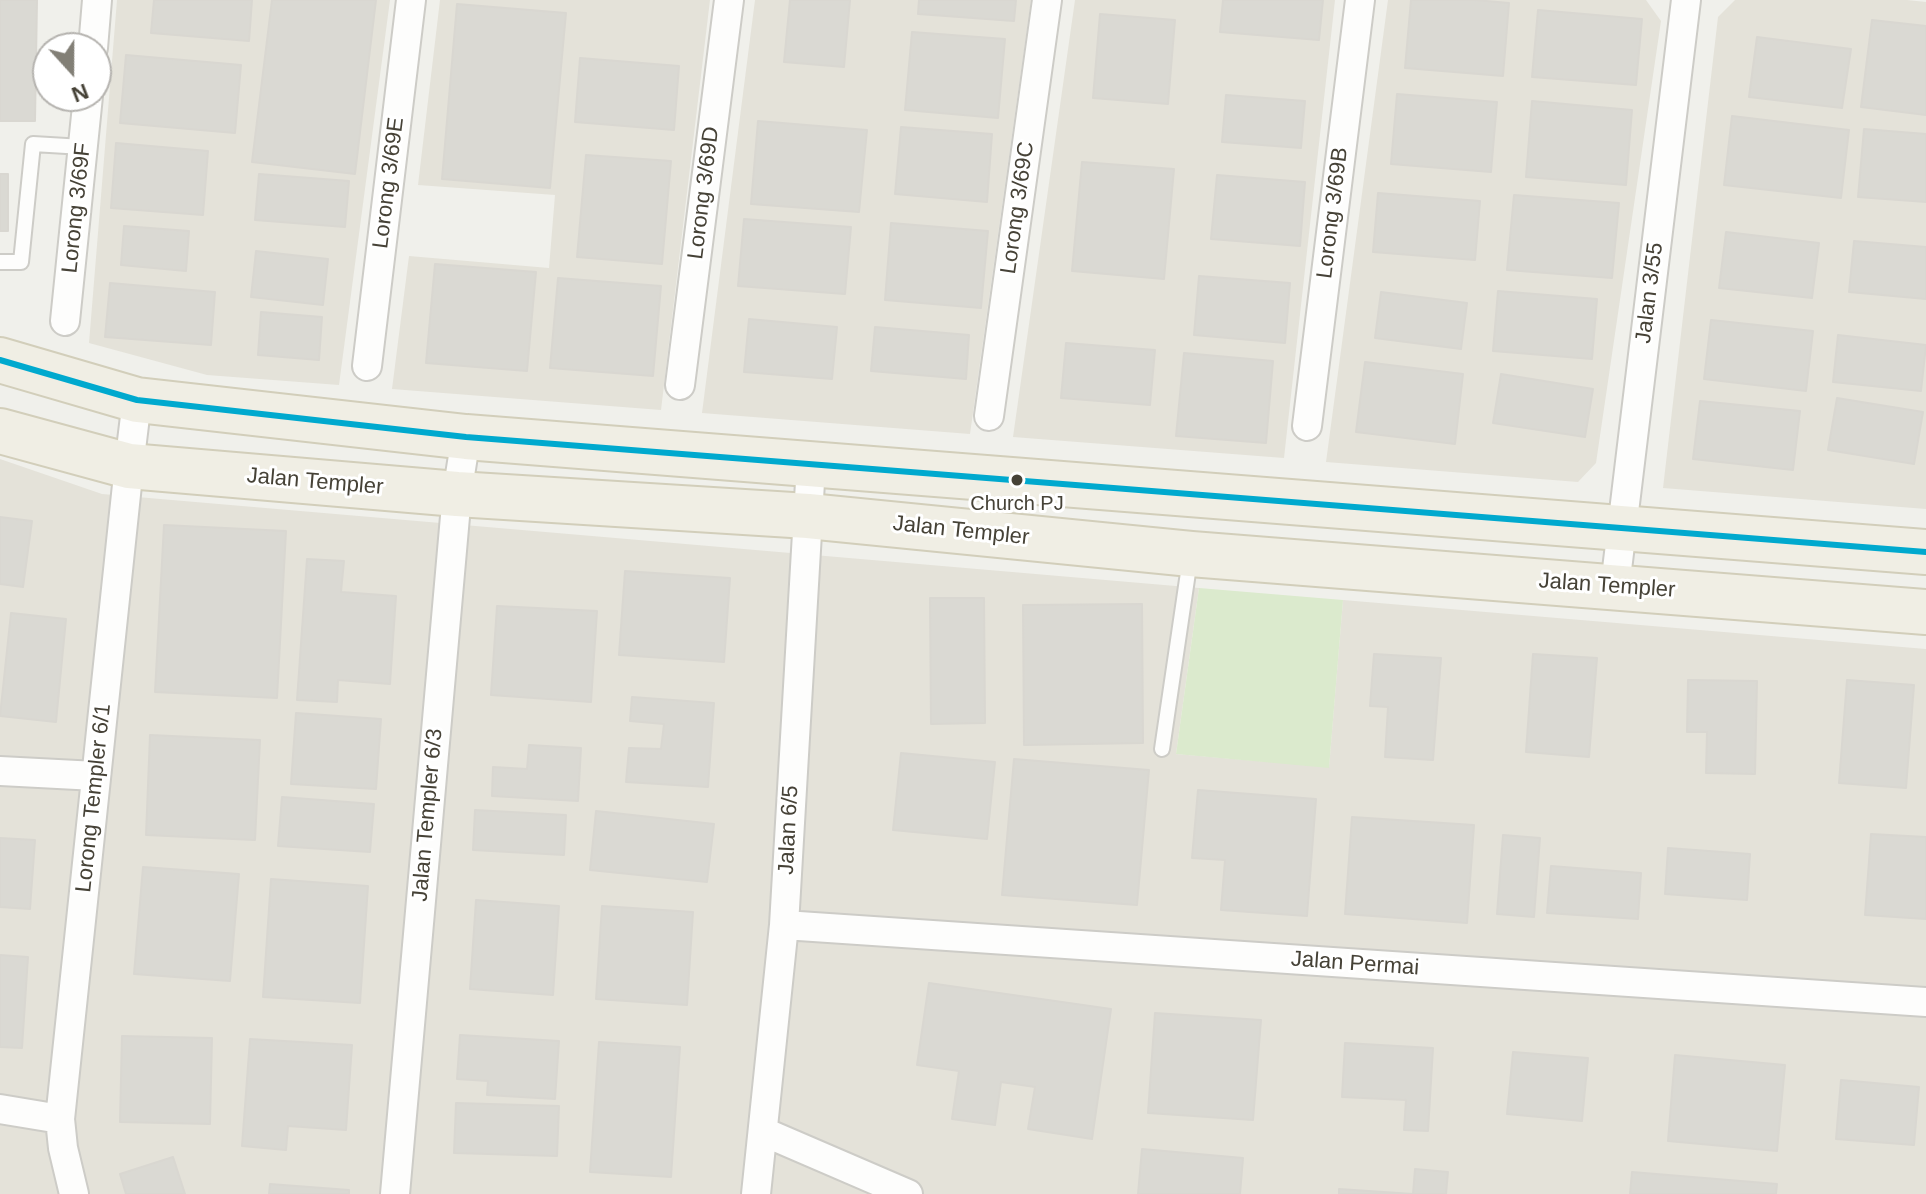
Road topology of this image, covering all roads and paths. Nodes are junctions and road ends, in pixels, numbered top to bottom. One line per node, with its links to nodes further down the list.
1 (97, 0): 7 (street)
2 (411, 0): 13 (street, Lorong 3/69E)
3 (729, 0): 14 (street, Lorong 3/69D)
4 (1047, 0): 16 (street, Lorong 3/69C)
5 (1360, 0): 17 (street, Lorong 3/69B)
6 (1686, 0): 24 (street, Jalan 3/55)
7 (94, 32)
8 (86, 112): 9 (street, Lorong 3/69F)
9 (83, 147): 10 (lane); 11 (street, Lorong 3/69F)
10 (0, 262)
11 (65, 321)
12 (0, 360): 15 (main road)
13 (367, 366)
14 (680, 385)
15 (137, 400): 19 (main road); 21 (street, Lorong Templer 6/1)
16 (989, 416)
17 (1307, 426)
18 (0, 431): 21 (main road, Jalan Templer)
19 (466, 437): 20 (main road); 22 (street, Jalan Templer 6/3)
20 (811, 465): 23 (street, Jalan 6/5); 24 (main road)
21 (129, 466): 22 (main road, Jalan Templer); 31 (street, Lorong Templer 6/1)
22 (457, 494): 23 (main road, Jalan Templer); 38 (street, Jalan Templer 6/3)
23 (808, 516): 26 (main road, Jalan Templer); 32 (street, Jalan 6/5)
24 (1622, 528): 25 (main road); 27 (street, Jalan 3/55)
25 (1926, 552)
26 (1191, 554): 27 (main road, Jalan Templer); 29 (lane)
27 (1615, 586): 28 (main road, Jalan Templer)
28 (1926, 612)
29 (1162, 749)
30 (0, 771): 31 (street)
31 (96, 776): 35 (street, Lorong Templer 6/1)
32 (784, 925): 33 (street, Jalan Permai); 36 (street, Jalan 6/5)
33 (1926, 1002)
34 (0, 1109): 35 (street)
35 (60, 1119): 37 (street, Lorong Templer 6/1)
36 (764, 1132): 39 (street, Jalan 6/5); 40 (street)
37 (74, 1194)
38 (395, 1194)
39 (756, 1194)
40 (908, 1194)

